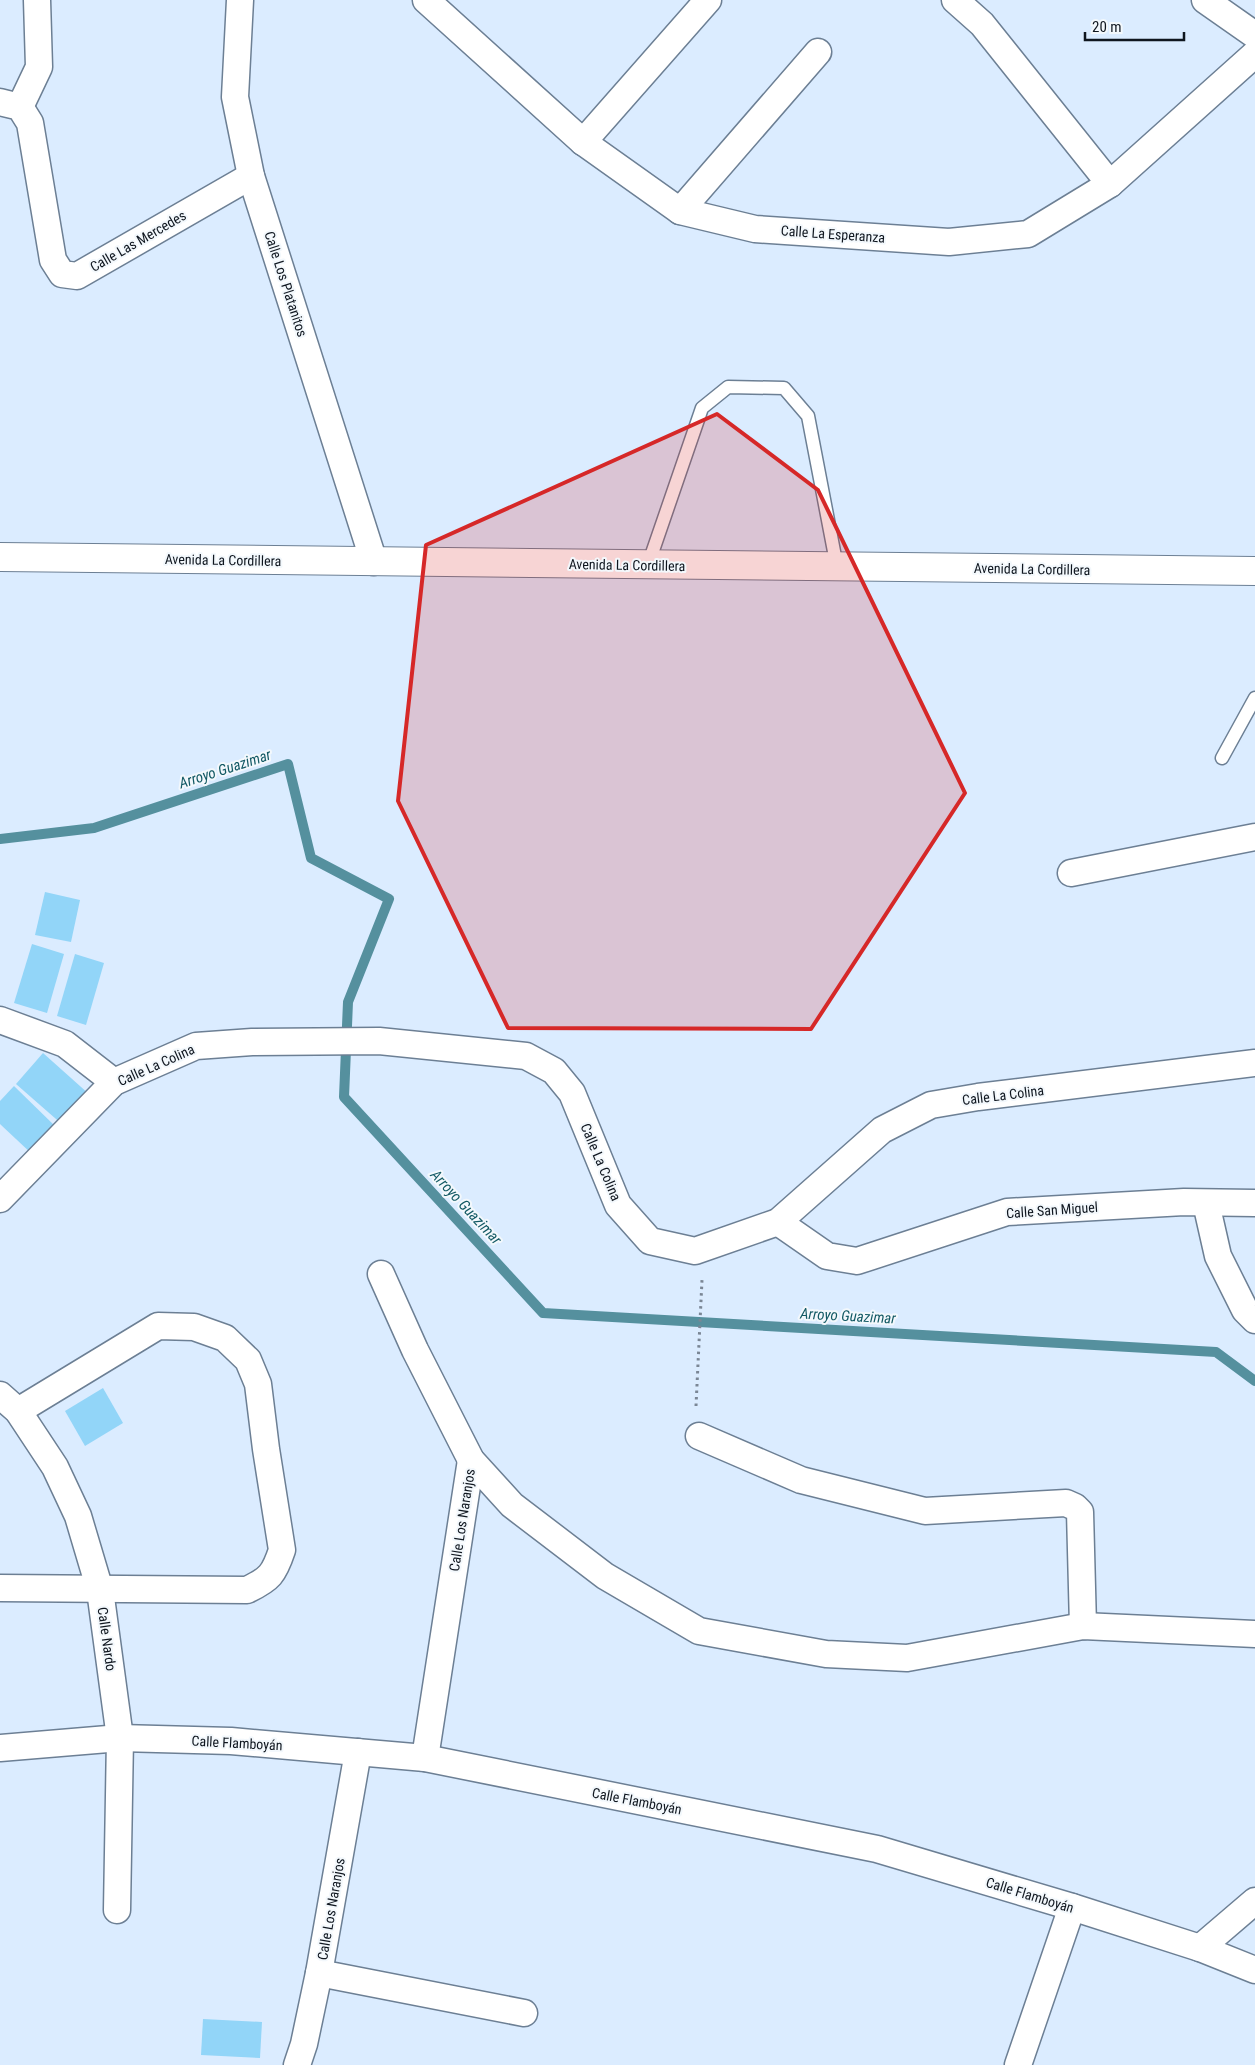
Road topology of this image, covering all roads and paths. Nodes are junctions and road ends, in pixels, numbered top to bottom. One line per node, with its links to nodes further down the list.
1 (37, 0): 10 (street)
2 (240, 0): 12 (street, Calle Los Platanitos)
3 (427, 0): 11 (street, Calle La Esperanza)
4 (708, 0): 11 (street)
5 (955, 0): 13 (street)
6 (1206, 0): 7 (street)
7 (1255, 35)
8 (818, 52): 14 (street)
9 (1255, 54): 13 (street, Calle La Esperanza)
10 (10, 104): 12 (street, Calle Las Mercedes)
11 (583, 142): 14 (street, Calle La Esperanza)
12 (251, 176): 16 (street, Calle Los Platanitos)
13 (1110, 184): 14 (street, Calle La Esperanza)
14 (680, 211)
15 (0, 557): 16 (main road, Avenida La Cordillera)
16 (374, 562): 17 (main road, Avenida La Cordillera)
17 (648, 565): 18 (main road, Avenida La Cordillera); 18 (lane)
18 (837, 567): 19 (main road, Avenida La Cordillera)
19 (1255, 571)
20 (1255, 698): 21 (lane)
21 (1222, 758)
22 (1255, 837): 23 (street)
23 (1072, 873)
24 (0, 1020): 26 (street)
25 (1255, 1064): 30 (street, Calle La Colina)
26 (114, 1082): 27 (street, Calle La Colina); 31 (street, Calle La Colina)
27 (0, 1198)
28 (1206, 1203): 29 (street, Calle San Miguel); 30 (street, Calle San Miguel); 33 (street)
29 (1255, 1204)
30 (778, 1222): 31 (street, Calle La Colina)
31 (703, 1250): 35 (path)
32 (381, 1274): 36 (street)
33 (1255, 1320)
34 (9, 1403): 38 (street, Calle Nardo); 38 (street)
35 (699, 1436): 39 (street)
36 (471, 1460): 39 (street); 44 (street, Calle Los Naranjos)
37 (0, 1588): 38 (street)
38 (100, 1590): 41 (street, Calle Nardo)
39 (1083, 1626): 40 (street)
40 (1255, 1634)
41 (120, 1738): 42 (street, Calle Flamboyán); 43 (street, Calle Flamboyán); 47 (street, Calle Nardo)
42 (0, 1748)
43 (358, 1752): 44 (street, Calle Flamboyán); 50 (street, Calle Los Naranjos)
44 (425, 1758): 46 (street, Calle Flamboyán)
45 (1255, 1901): 48 (street)
46 (1072, 1907): 48 (street, Calle Flamboyán); 53 (street)
47 (118, 1910)
48 (1200, 1948): 49 (street, Calle Flamboyán)
49 (1255, 1970)
50 (320, 1973): 51 (street); 52 (street, Calle Los Naranjos)
51 (524, 2013)
52 (297, 2065)
53 (1018, 2065)

